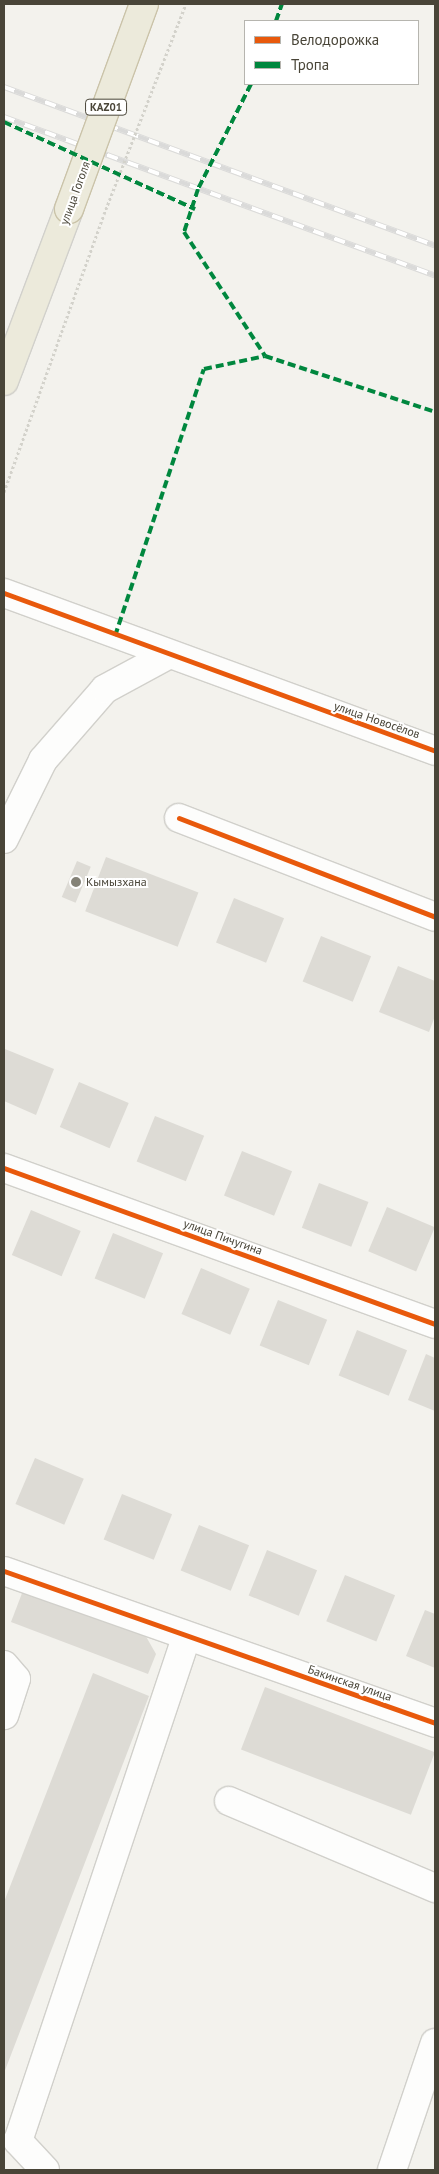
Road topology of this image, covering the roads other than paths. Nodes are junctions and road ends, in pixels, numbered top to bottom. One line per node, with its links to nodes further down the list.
1 (144, 4): 2 (highway, улица Гоголя / KАZ01, bridge)
2 (4, 381)
3 (4, 593): 4 (street, улица Новосёлов)
4 (166, 656): 5 (street, улица Новосёлов); 7 (street)
5 (435, 751)
6 (179, 818): 8 (street)
7 (4, 840)
8 (435, 917)
9 (4, 1168): 10 (street, улица Пичугина)
10 (435, 1324)
11 (4, 1571): 12 (street, Бакинская улица)
12 (186, 1638): 15 (street, Бакинская улица); 19 (street)
13 (4, 1665): 14 (street)
14 (4, 1715)
15 (435, 1723)
16 (229, 1801): 17 (street)
17 (435, 1888)
18 (435, 2043): 20 (street)
19 (45, 2170)
20 (392, 2170)

